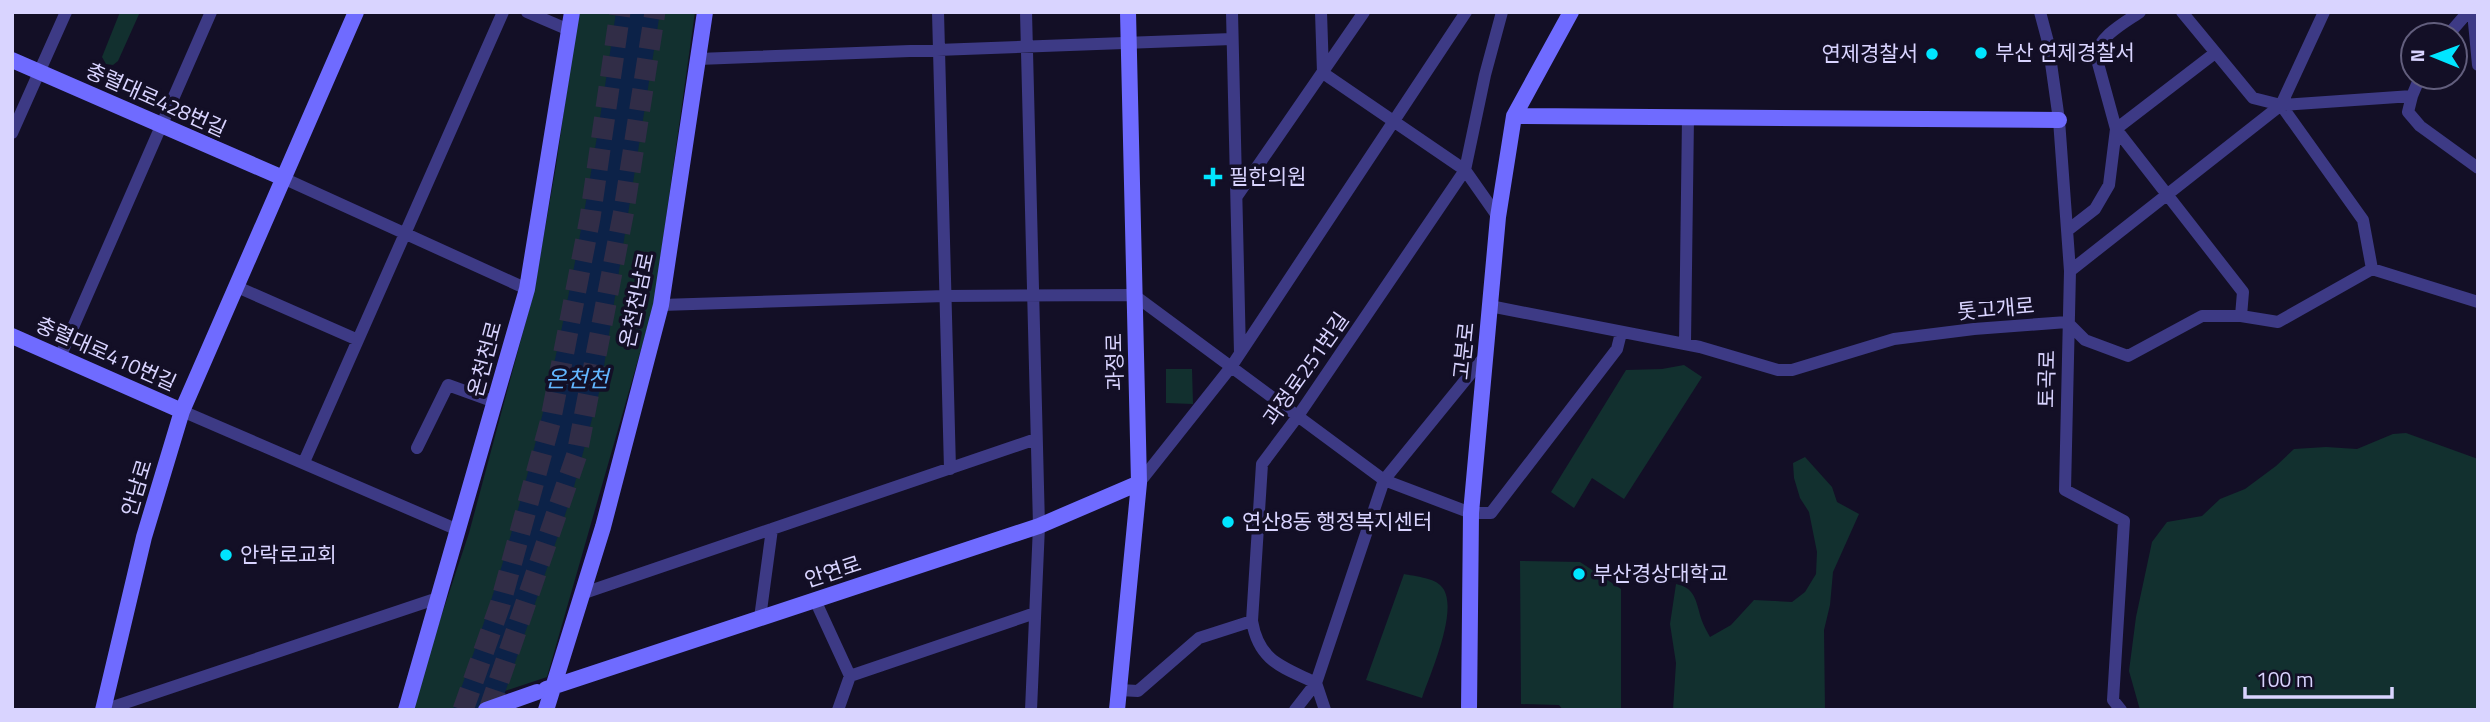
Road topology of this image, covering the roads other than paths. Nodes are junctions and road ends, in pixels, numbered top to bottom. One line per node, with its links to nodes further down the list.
1 (66, 12): 31 (street)
2 (211, 12): 40 (street)
3 (356, 12): 45 (street, 안남로)
4 (503, 12): 50 (street)
5 (527, 12): 22 (street)
6 (572, 12): 22 (street, 온천천로)
7 (705, 12): 28 (street, 온천천남로)
8 (938, 12): 26 (street)
9 (1026, 12): 25 (street)
10 (1128, 12): 24 (street, 과정로)
11 (1232, 12): 23 (street)
12 (1321, 12): 32 (street)
13 (1364, 12): 32 (street)
14 (1466, 12): 39 (street)
15 (1502, 12): 44 (street, 과정로251번길)
16 (1571, 12): 36 (street, 고분로)
17 (2040, 12): 38 (street, 토곡로)
18 (2140, 12): 41 (street)
19 (2182, 12): 27 (street)
20 (2324, 12): 35 (street)
21 (2471, 12): 30 (street)
22 (569, 30): 54 (street, 온천천로)
23 (1232, 38): 24 (street); 47 (street)
24 (1129, 43): 25 (street); 56 (street, 과정로)
25 (1027, 47): 26 (street); 55 (street)
26 (939, 48): 28 (street); 57 (street)
27 (2214, 53): 35 (street); 41 (street)
28 (698, 59): 59 (street, 온천천남로)
29 (12, 60): 31 (street, 충렬대로428번길)
30 (2478, 65)
31 (39, 72): 40 (street, 충렬대로428번길); 42 (street)
32 (1323, 73): 39 (street); 47 (street)
33 (2414, 91): 34 (street)
34 (2412, 96): 35 (street); 43 (street)
35 (2281, 105): 46 (street); 51 (street)
36 (1514, 116): 37 (street); 48 (street, 고분로)
37 (1688, 117): 38 (street); 66 (street)
38 (2059, 120): 49 (street, 토곡로)
39 (1394, 121): 44 (street); 67 (street)
40 (162, 125): 45 (street, 충렬대로428번길); 69 (street)
41 (2116, 129): 46 (street); 49 (street)
42 (12, 133)
43 (2478, 168)
44 (1465, 170): 48 (street); 73 (street, 과정로251번길)
45 (283, 178): 50 (street); 53 (street, 안남로)
46 (2168, 195): 52 (street); 61 (street)
47 (1237, 197): 67 (street)
48 (1498, 217): 60 (street, 고분로)
49 (2068, 230): 52 (street, 토곡로)
50 (405, 234): 54 (street); 65 (street)
51 (2372, 269): 58 (street); 61 (street)
52 (2070, 271): 62 (street, 토곡로)
53 (235, 286): 65 (street); 72 (street, 안남로)
54 (527, 289): 71 (street, 온천천로)
55 (1033, 295): 56 (street); 57 (street); 74 (street)
56 (1135, 295): 70 (street); 79 (street, 과정로)
57 (945, 296): 59 (street); 77 (street)
58 (2478, 302)
59 (661, 305): 84 (street, 온천천남로)
60 (1490, 306): 63 (street, 톳고개로); 68 (street, 고분로)
61 (2241, 316): 62 (street)
62 (2067, 322): 66 (street, 톳고개로); 104 (street, 토곡로)
63 (1621, 333): 66 (street, 톳고개로); 80 (street)
64 (12, 336): 69 (street, 충렬대로410번길)
65 (358, 340): 76 (street)
66 (1685, 344)
67 (1240, 353): 70 (street)
68 (1485, 356): 78 (street); 80 (street, 고분로)
69 (60, 357): 72 (street, 충렬대로410번길)
70 (1231, 367): 73 (street); 79 (street)
71 (495, 402): 75 (street); 83 (street, 온천천로)
72 (182, 411): 76 (street); 94 (street, 안남로)
73 (1298, 416): 78 (street); 89 (street, 과정로251번길)
74 (1037, 439): 77 (street); 81 (street)
75 (417, 448)
76 (304, 462): 83 (street)
77 (950, 469): 82 (street)
78 (1384, 480): 80 (street); 91 (street)
79 (1139, 483): 81 (street, 안연로); 93 (street, 과정로)
80 (1471, 513): 103 (street, 고분로)
81 (1039, 526): 86 (street, 안연로); 87 (street)
82 (772, 529): 84 (street); 88 (street)
83 (458, 530): 85 (street, 온천천로)
84 (584, 593): 92 (street, 온천천남로)
85 (438, 598): 94 (street); 95 (street, 온천천로)
86 (815, 600): 88 (street, 안연로); 90 (street)
87 (1035, 613): 90 (street); 99 (street)
88 (760, 618): 92 (street, 안연로)
89 (1252, 621): 91 (street); 93 (street)
90 (850, 676): 98 (street)
91 (1316, 683): 101 (street); 102 (street)
92 (553, 687): 96 (street, 안연로, bridge); 97 (street, 온천천남로)
93 (1119, 690): 100 (street, 과정로)
94 (104, 710)
95 (406, 710)
96 (486, 710)
97 (546, 710)
98 (838, 710)
99 (1031, 710)
100 (1117, 710)
101 (1296, 710)
102 (1325, 710)
103 (1469, 710)
104 (2121, 710)

